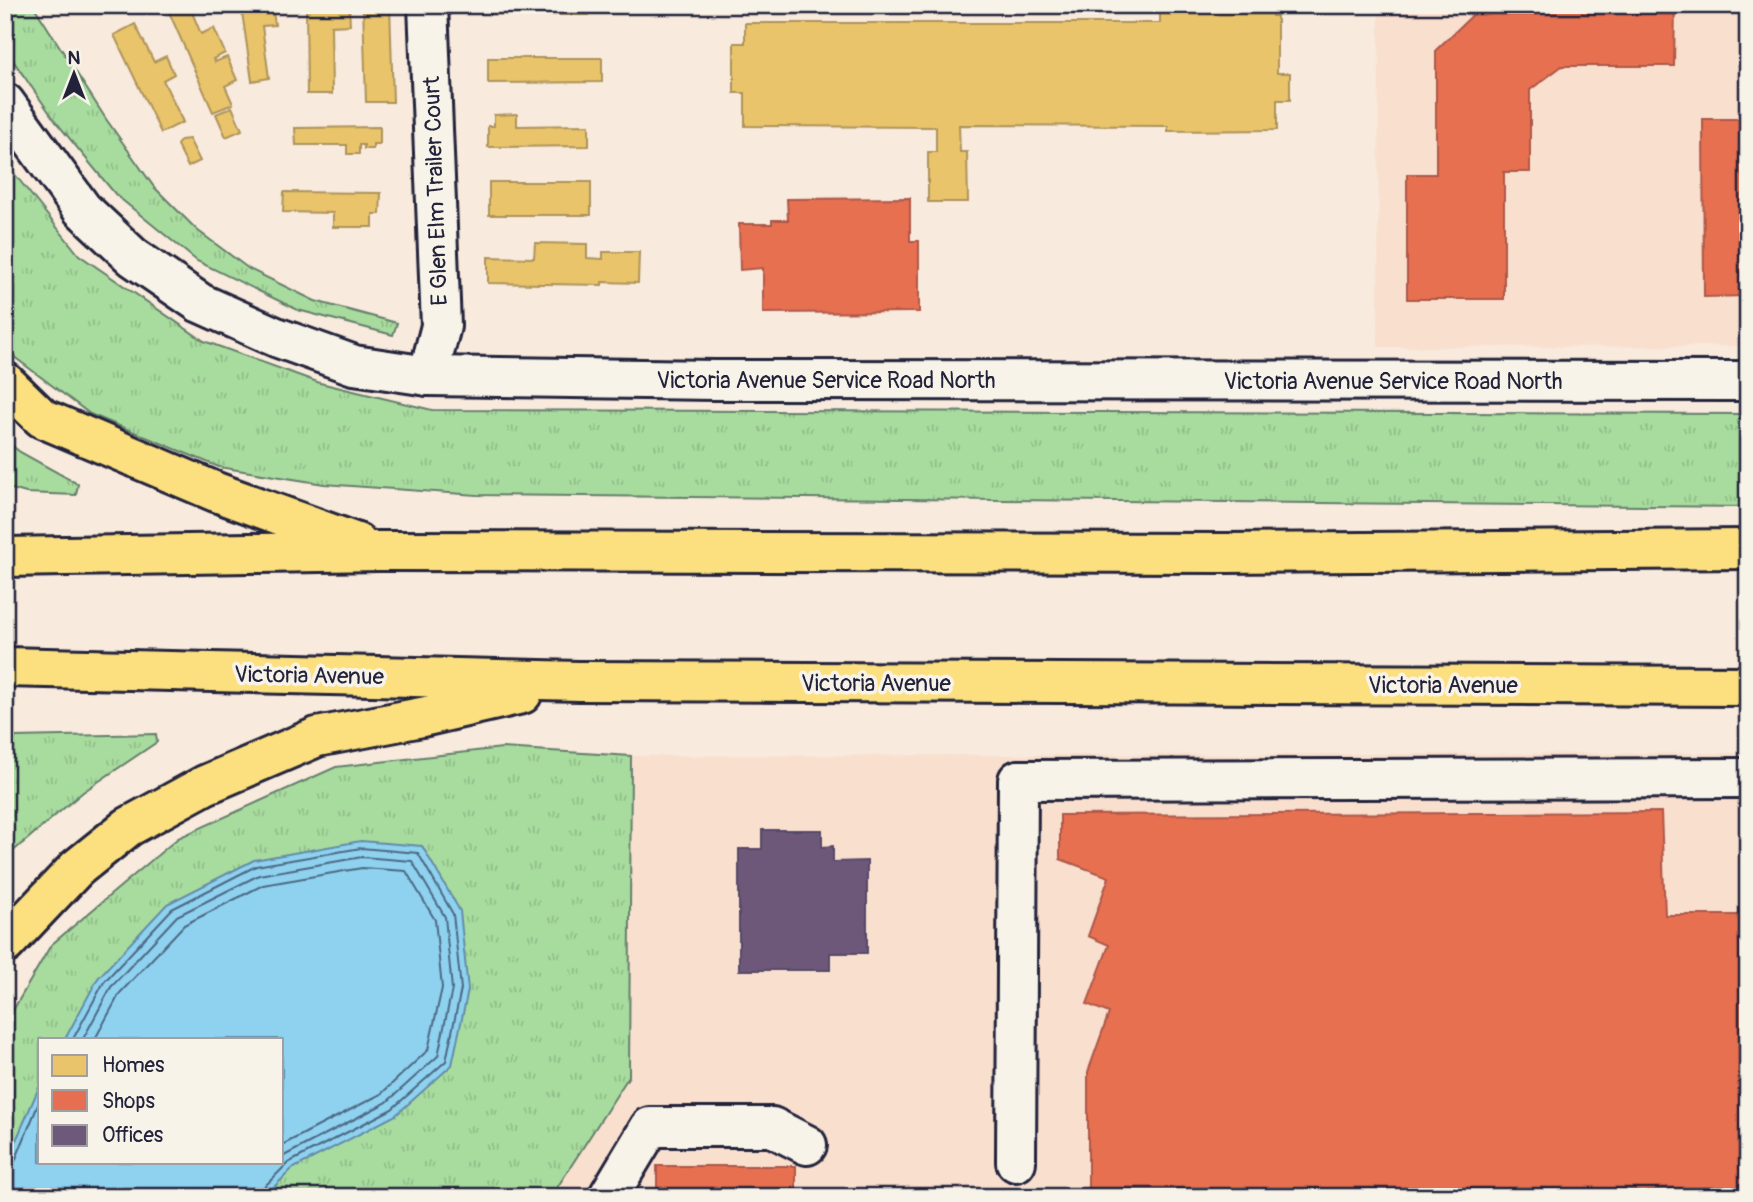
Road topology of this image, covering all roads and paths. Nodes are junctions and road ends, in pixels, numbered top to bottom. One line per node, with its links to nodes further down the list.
1 (428, 5): 3 (street, E Glen Elm Trailer Court)
2 (5, 103): 3 (street, Victoria Avenue Service Road North)
3 (428, 376): 4 (street, Victoria Avenue Service Road North)
4 (1748, 381)
5 (5, 382): 7 (highway)
6 (1748, 549): 7 (highway)
7 (379, 551): 8 (highway)
8 (5, 556)
9 (5, 667): 11 (highway, Victoria Avenue)
10 (1748, 671): 12 (highway)
11 (579, 681): 12 (highway, Victoria Avenue); 15 (highway)
12 (1530, 686): 13 (highway, Victoria Avenue)
13 (1748, 686)
14 (1748, 778): 17 (street)
15 (5, 944)
16 (807, 1145): 18 (street)
17 (1016, 1161)
18 (608, 1197)

